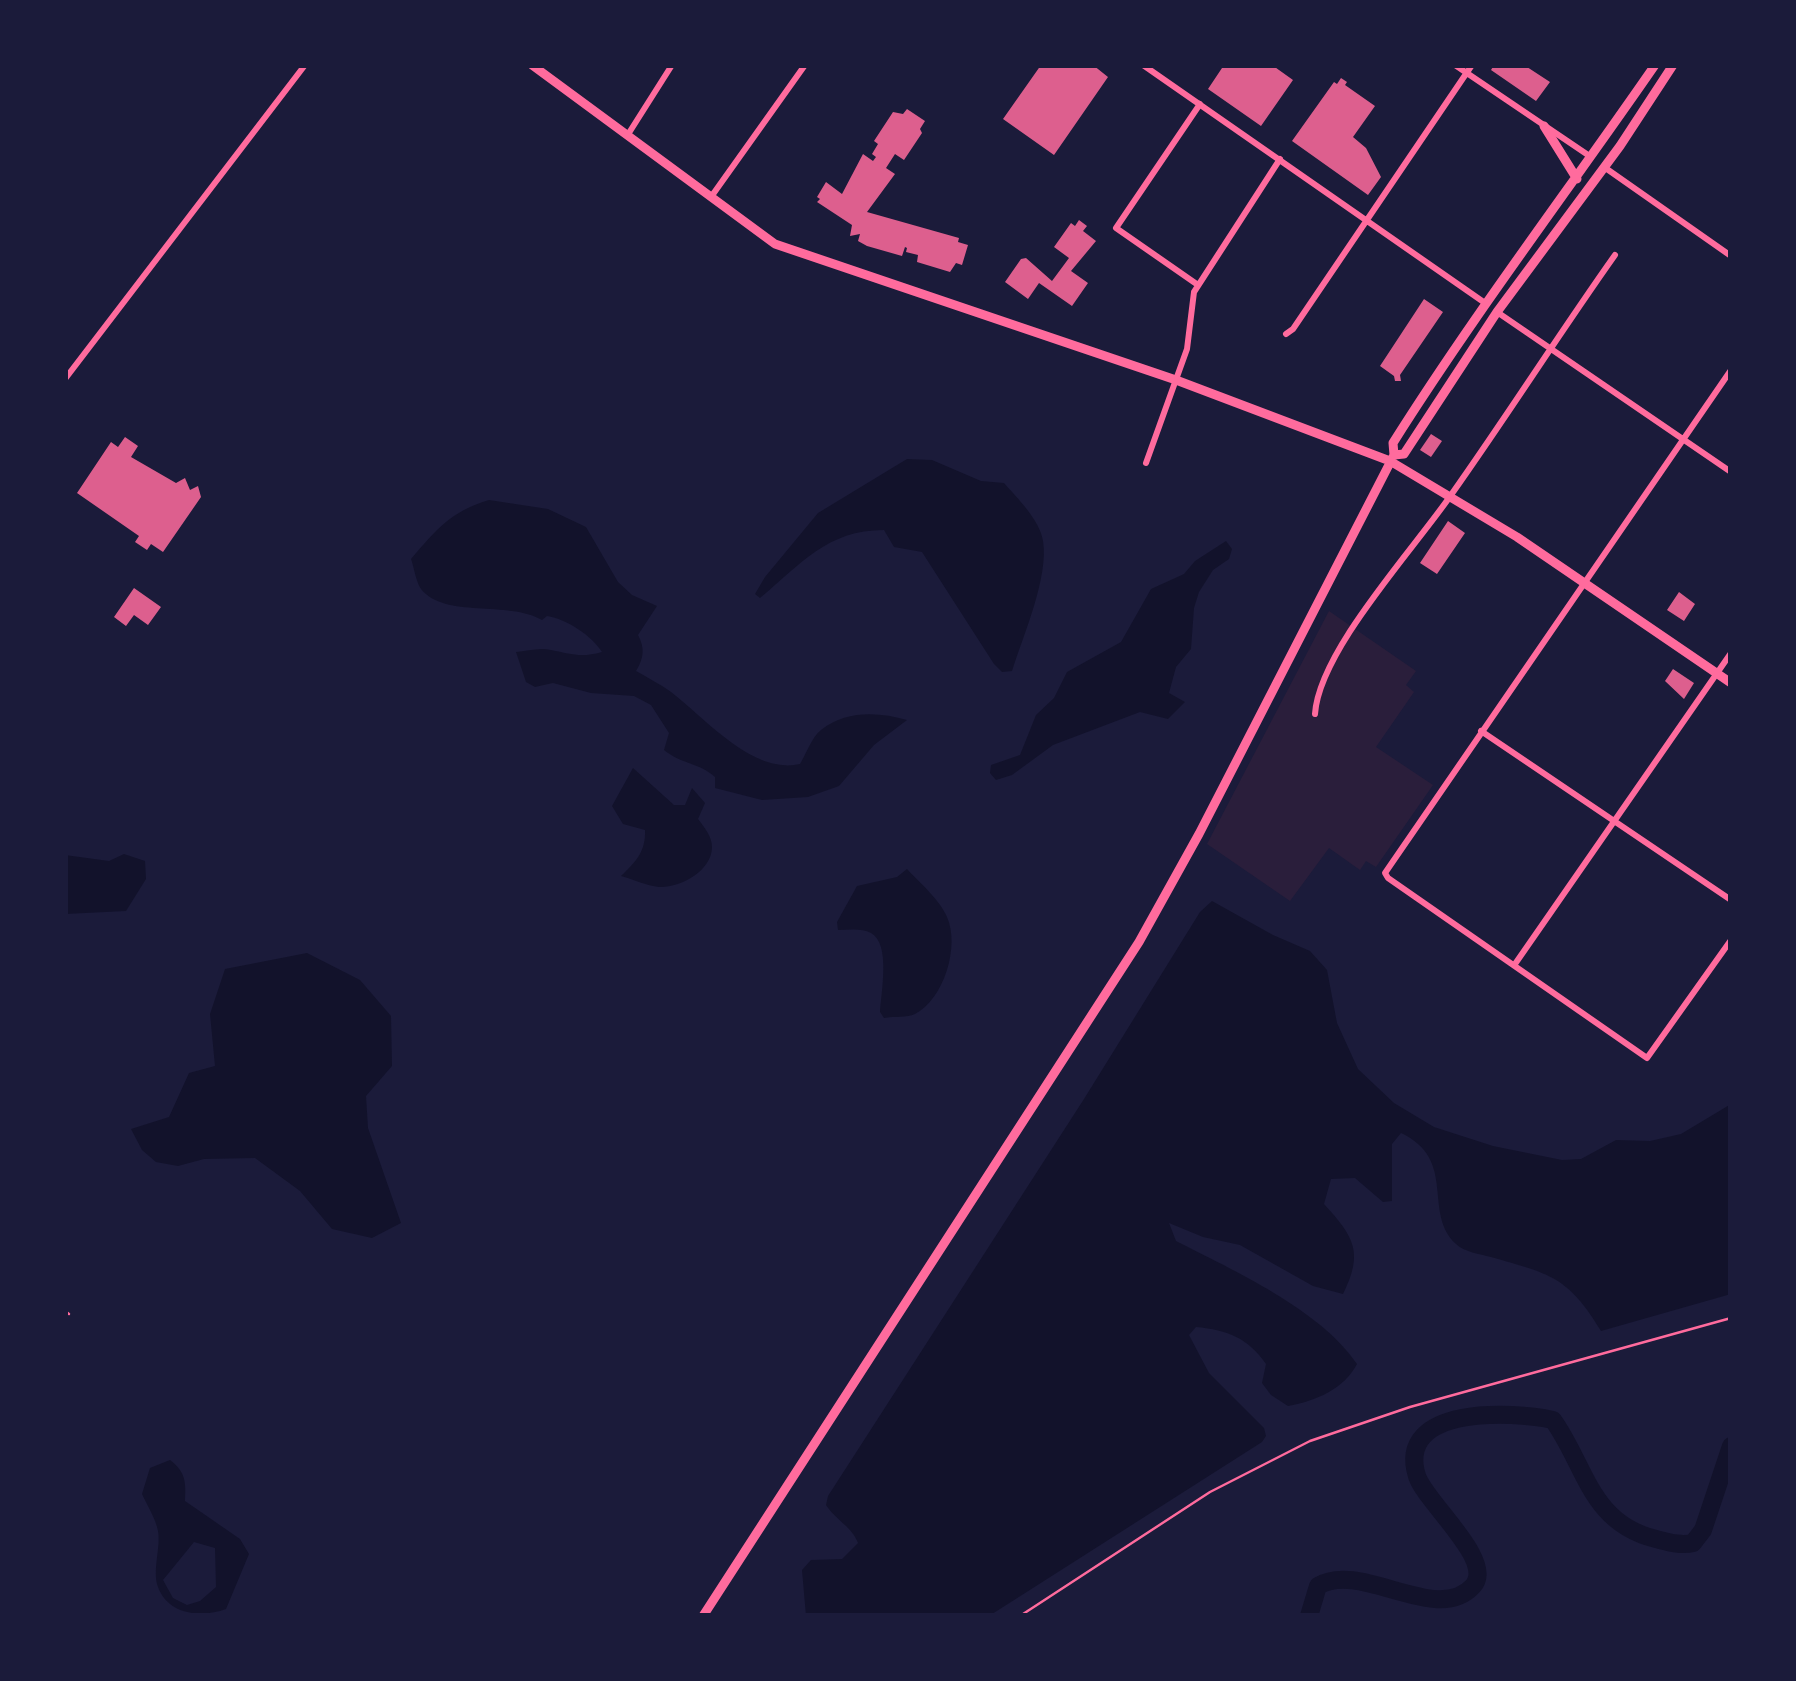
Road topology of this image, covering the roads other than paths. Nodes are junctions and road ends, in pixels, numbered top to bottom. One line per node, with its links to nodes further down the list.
1 (305, 65): 28 (street)
2 (532, 65): 13 (main road)
3 (672, 65): 13 (street)
4 (804, 65): 18 (street)
5 (1143, 65): 11 (street)
6 (1455, 65): 10 (street)
7 (1472, 65): 10 (street)
8 (1654, 65): 14 (main road)
9 (1674, 65): 16 (main road)
10 (1467, 73): 12 (street); 19 (street)
11 (1200, 104): 15 (street); 22 (street)
12 (1544, 126): 14 (street); 17 (main road)
13 (627, 136): 18 (main road)
14 (1592, 158): 17 (main road)
15 (1280, 159): 19 (street); 22 (street)
16 (1604, 168): 21 (street); 24 (main road)
17 (1577, 179): 23 (main road)
18 (711, 197): 29 (main road)
19 (1368, 221): 23 (street); 25 (street)
20 (1615, 255): 26 (street)
21 (1731, 256)
22 (1198, 285): 29 (street)
23 (1485, 303): 31 (main road)
24 (1497, 312): 26 (street); 31 (main road)
25 (1286, 334)
26 (1550, 348): 30 (street); 34 (street)
27 (1731, 370): 30 (street)
28 (65, 379)
29 (1176, 380): 31 (main road); 32 (street)
30 (1684, 440): 33 (street); 35 (street)
31 (1392, 458): 34 (main road); 45 (main road)
32 (1146, 463)
33 (1731, 472)
34 (1451, 495): 35 (main road); 39 (street)
35 (1583, 582): 37 (main road); 40 (street)
36 (1731, 654): 37 (street)
37 (1718, 674): 38 (main road); 41 (street)
38 (1731, 683)
39 (1315, 714)
40 (1480, 731): 41 (street); 44 (street)
41 (1615, 821): 42 (street); 44 (street)
42 (1731, 900)
43 (1731, 940): 44 (street)
44 (1514, 964)
45 (703, 1616)

